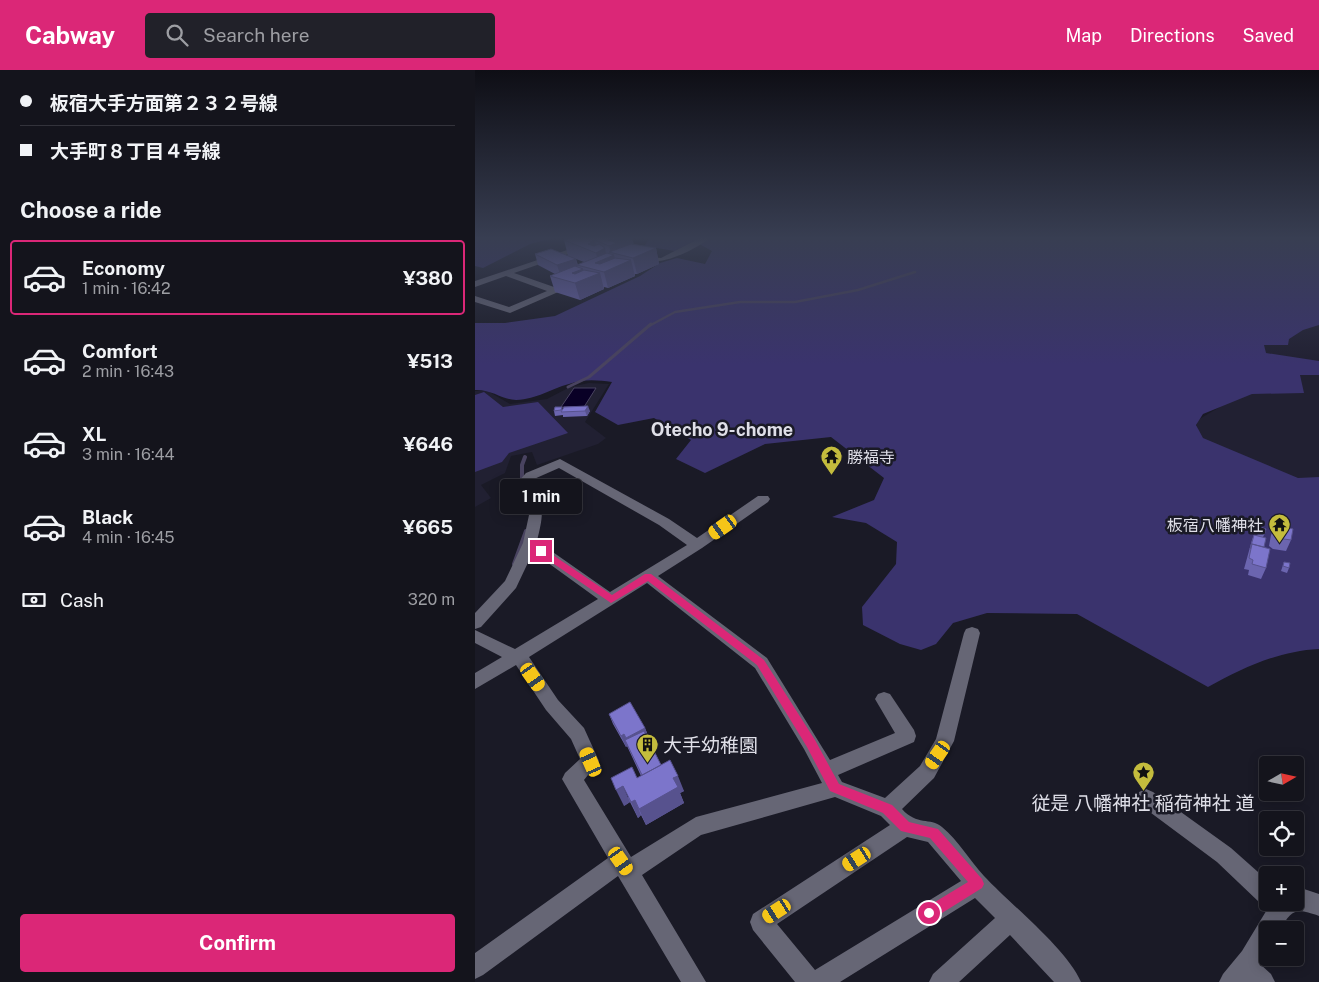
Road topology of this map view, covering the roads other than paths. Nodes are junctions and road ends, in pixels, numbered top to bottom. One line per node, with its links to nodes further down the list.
1 (491, 280): 3 (street)
2 (523, 280): 5 (street)
3 (475, 284)
4 (569, 284): 5 (street)
5 (553, 290): 6 (street)
6 (475, 299)
7 (763, 499): 9 (street)
8 (530, 544): 9 (street); 11 (street); 12 (street)
9 (697, 546): 10 (street)
10 (648, 576): 11 (street); 18 (street)
11 (611, 600): 15 (street)
12 (475, 623)
13 (972, 633): 20 (street)
14 (475, 636): 15 (street)
15 (518, 656): 16 (street); 22 (street)
16 (475, 682)
17 (884, 699): 18 (street)
18 (830, 779): 20 (street); 22 (street)
19 (1145, 798): 23 (street)
20 (888, 809): 21 (street)
21 (905, 827): 24 (street); 33 (street)
22 (624, 866): 29 (street); 32 (street)
23 (1259, 883)
24 (977, 884): 28 (street); 34 (street)
25 (1304, 900): 26 (street)
26 (1319, 905)
27 (1276, 911): 30 (street)
28 (1011, 918): 31 (street); 35 (street)
29 (475, 967)
30 (1237, 974): 36 (street)
31 (943, 981)
32 (694, 982)
33 (810, 982)
34 (818, 982)
35 (1069, 982)
36 (1263, 982)

